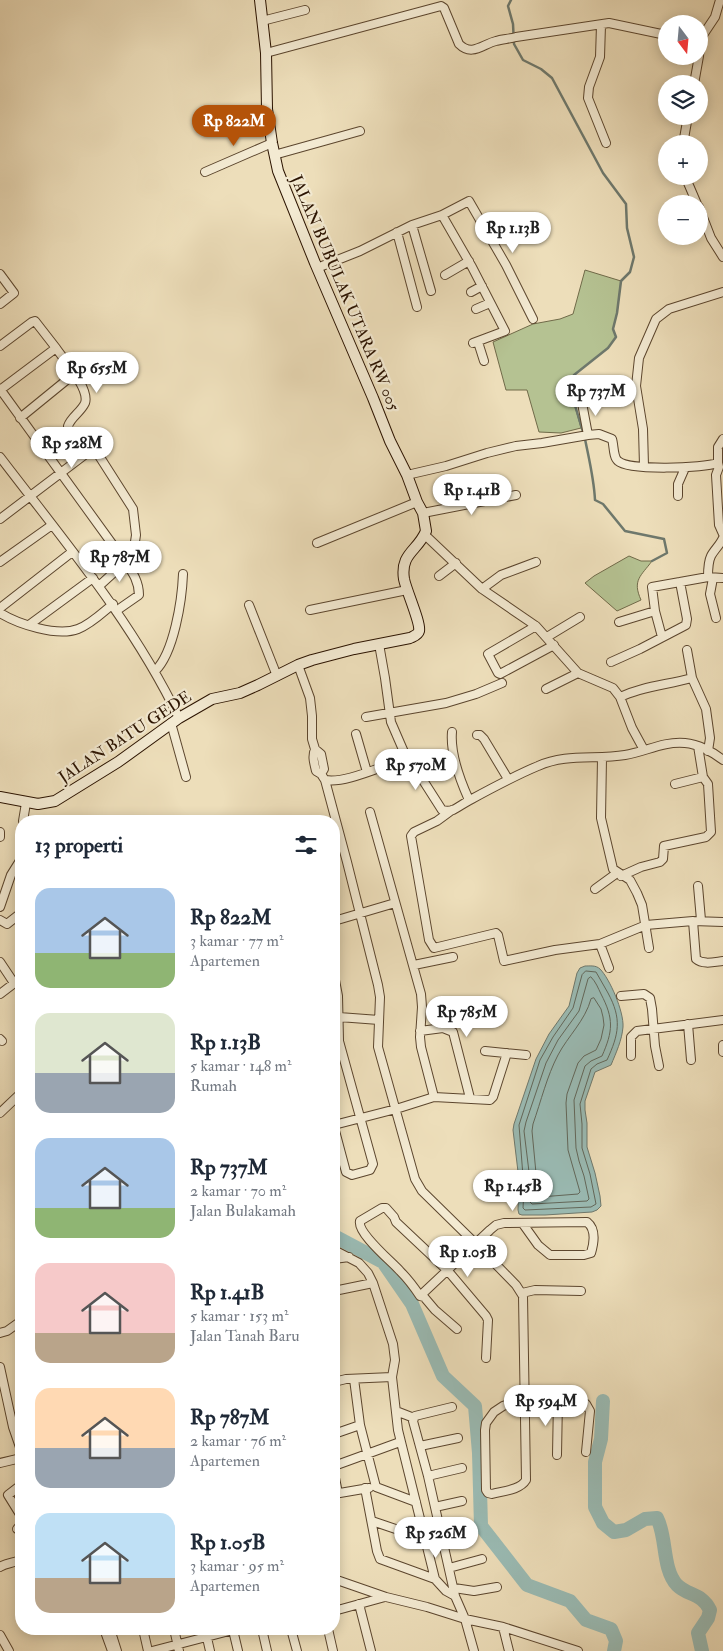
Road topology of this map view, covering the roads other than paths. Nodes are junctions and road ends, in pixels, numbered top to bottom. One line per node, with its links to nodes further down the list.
1 (260, 0): 4 (street, JALAN BUBULAK UTARA RW 005)
2 (720, 0): 6 (street)
3 (305, 10): 4 (street)
4 (262, 20): 8 (street, JALAN BUBULAK UTARA RW 005)
5 (601, 25): 7 (street); 8 (street); 11 (street)
6 (708, 27)
7 (658, 33)
8 (266, 52): 10 (street, JALAN BUBULAK UTARA RW 005)
9 (360, 131): 12 (street)
10 (272, 143): 12 (street, JALAN BUBULAK UTARA RW 005); 13 (street)
11 (606, 143)
12 (274, 155): 20 (street, JALAN BUBULAK UTARA RW 005)
13 (205, 172)
14 (442, 215): 15 (street); 19 (street); 31 (street)
15 (412, 225): 17 (street); 24 (street)
16 (708, 230): 18 (street)
17 (397, 232): 20 (street); 29 (street)
18 (723, 257)
19 (469, 261): 22 (street); 23 (street)
20 (317, 268): 47 (street, JALAN BUBULAK UTARA RW 005)
21 (0, 274): 28 (street)
22 (445, 275)
23 (482, 286): 25 (street); 27 (street)
24 (431, 291)
25 (471, 292)
26 (723, 292): 44 (street)
27 (490, 303): 30 (street); 34 (street)
28 (0, 304)
29 (417, 307)
30 (476, 309)
31 (533, 319)
32 (0, 346): 33 (street)
33 (56, 348): 35 (street); 36 (street)
34 (484, 361)
35 (74, 374): 38 (street); 41 (street)
36 (0, 389): 38 (street)
37 (582, 403): 39 (street)
38 (20, 418): 46 (street)
39 (588, 434): 44 (street); 47 (street)
40 (723, 439): 43 (street)
41 (87, 453): 46 (street); 62 (street)
42 (0, 457): 49 (street)
43 (718, 463): 45 (street); 55 (street)
44 (644, 466): 45 (street)
45 (685, 468): 50 (street)
46 (61, 473): 49 (street); 62 (street)
47 (407, 475): 51 (street, JALAN BUBULAK UTARA RW 005)
48 (516, 495): 52 (street)
49 (30, 496): 53 (street); 54 (street)
50 (678, 496)
51 (417, 502): 52 (street, JALAN BUBULAK UTARA RW 005); 58 (street)
52 (423, 514): 56 (street)
53 (0, 519)
54 (52, 524): 59 (street); 60 (street)
55 (723, 534)
56 (425, 535): 63 (street); 72 (street, JALAN BATU GEDE)
57 (723, 538): 67 (street)
58 (317, 543)
59 (72, 552): 66 (street); 74 (street)
60 (0, 562)
61 (536, 562): 71 (street)
62 (126, 563): 70 (street); 75 (street)
63 (456, 563): 65 (street); 71 (street)
64 (184, 574): 91 (street)
65 (439, 576)
66 (94, 578): 70 (street); 82 (street)
67 (711, 578): 68 (street); 69 (street); 80 (street)
68 (723, 578)
69 (680, 582): 77 (street); 85 (street)
70 (99, 586): 75 (street)
71 (482, 589): 83 (street)
72 (406, 590): 76 (street); 86 (street, JALAN BATU GEDE)
73 (249, 605): 93 (street)
74 (0, 608)
75 (114, 608): 82 (street); 91 (street)
76 (310, 610)
77 (655, 611): 81 (street); 85 (street)
78 (0, 613): 82 (street)
79 (580, 617): 84 (street)
80 (716, 618)
81 (619, 622)
82 (29, 625)
83 (536, 626): 84 (street); 87 (street)
84 (547, 637): 87 (street)
85 (662, 637): 89 (street)
86 (379, 644): 90 (street, JALAN BATU GEDE); 98 (street)
87 (554, 645): 92 (street)
88 (687, 650): 94 (street)
89 (611, 662)
90 (298, 665): 93 (street, JALAN BATU GEDE); 112 (street)
91 (155, 671): 100 (street)
92 (578, 673): 96 (street); 97 (street)
93 (277, 676): 100 (street, JALAN BATU GEDE)
94 (692, 678): 97 (street); 106 (street)
95 (502, 682): 98 (street)
96 (546, 689)
97 (620, 697): 105 (street)
98 (389, 712): 99 (street); 107 (street)
99 (366, 716)
100 (175, 721): 111 (street); 118 (street, JALAN BATU GEDE)
101 (452, 732): 117 (street)
102 (356, 734): 110 (street)
103 (477, 736): 114 (street)
104 (698, 746): 105 (street); 106 (street); 113 (street)
105 (644, 750): 108 (street)
106 (708, 751): 109 (street)
107 (407, 758): 110 (street); 119 (street)
108 (602, 758): 114 (street); 127 (street)
109 (723, 760)
110 (367, 772): 112 (street)
111 (186, 777)
112 (323, 777): 122 (street)
113 (703, 777): 115 (street); 127 (street)
114 (508, 779): 117 (street)
115 (675, 784)
116 (0, 797): 118 (street, JALAN BATU GEDE)
117 (470, 800): 119 (street)
118 (26, 803): 121 (street)
119 (452, 810): 139 (street)
120 (370, 812): 130 (street)
121 (24, 815)
122 (333, 815)
123 (0, 832): 124 (street)
124 (0, 837)
125 (340, 839): 132 (street)
126 (15, 869): 131 (street)
127 (619, 874): 129 (street); 138 (street)
128 (698, 886): 136 (street)
129 (595, 889)
130 (395, 903): 132 (street); 144 (street)
131 (0, 907)
132 (360, 913): 134 (street); 150 (street)
133 (15, 918): 135 (street)
134 (340, 919)
135 (0, 920)
136 (697, 921): 137 (street); 138 (street); 142 (street)
137 (723, 922)
138 (646, 926): 139 (street); 140 (street)
139 (600, 944): 145 (street)
140 (649, 948)
141 (453, 957): 144 (street)
142 (723, 961)
143 (0, 962): 146 (street)
144 (414, 965): 155 (street)
145 (609, 968)
146 (15, 977)
147 (15, 982): 148 (street)
148 (0, 994)
149 (621, 996): 154 (street)
150 (379, 1020): 152 (street); 168 (street)
151 (723, 1020): 153 (street)
152 (340, 1023)
153 (688, 1024): 154 (street); 163 (street)
154 (654, 1030): 162 (street); 164 (street)
155 (420, 1031): 165 (street); 166 (street)
156 (340, 1045): 170 (street)
157 (723, 1045): 159 (street)
158 (485, 1051): 160 (street)
159 (723, 1052)
160 (508, 1053): 161 (street); 166 (street)
161 (526, 1055)
162 (631, 1056)
163 (691, 1060)
164 (658, 1066)
165 (434, 1097): 166 (street); 168 (street)
166 (470, 1098)
167 (15, 1099): 169 (street)
168 (396, 1109): 170 (street); 174 (street)
169 (0, 1113)
170 (360, 1117): 171 (street); 172 (street)
171 (340, 1124)
172 (340, 1149)
173 (523, 1224): 173 (street); 174 (street)
174 (475, 1243): 178 (street); 182 (street)
175 (340, 1253): 176 (street)
176 (350, 1257): 177 (street); 179 (street)
177 (340, 1258)
178 (448, 1271): 183 (street); 183 (street); 187 (street)
179 (374, 1283): 180 (street); 189 (street)
180 (340, 1290)
181 (580, 1291): 182 (street)
182 (522, 1293): 192 (street)
183 (420, 1296): 185 (street)
184 (15, 1326): 186 (street)
185 (457, 1329)
186 (0, 1333)
187 (486, 1358)
188 (0, 1368): 195 (street)
189 (392, 1377): 190 (street); 196 (street)
190 (354, 1379): 191 (street); 199 (street)
191 (340, 1381)
192 (525, 1398): 192 (street); 193 (street)
193 (558, 1400): 205 (street); 207 (street)
194 (452, 1406): 198 (street)
195 (9, 1411): 197 (street); 200 (street)
196 (396, 1411): 198 (street); 203 (street)
197 (0, 1414)
198 (414, 1418): 204 (street)
199 (360, 1425): 201 (street); 206 (street)
200 (15, 1430)
201 (340, 1432)
202 (458, 1438): 204 (street)
203 (400, 1442): 206 (street); 218 (street)
204 (420, 1446): 212 (street)
205 (586, 1452)
206 (367, 1454): 210 (street); 213 (street)
207 (557, 1454)
208 (15, 1459): 209 (street)
209 (0, 1463)
210 (340, 1464)
211 (462, 1468): 212 (street)
212 (428, 1476): 220 (street)
213 (376, 1487): 214 (street); 218 (street)
214 (366, 1488): 216 (street); 221 (street)
215 (15, 1490): 219 (street)
216 (340, 1492)
217 (462, 1501): 220 (street)
218 (416, 1502): 224 (street)
219 (15, 1506)
220 (435, 1507): 223 (street)
221 (372, 1521): 224 (street); 229 (street)
222 (471, 1530): 223 (street)
223 (442, 1535): 228 (street)
224 (425, 1539): 229 (street)
225 (482, 1559): 228 (street)
226 (15, 1562): 227 (street)
227 (0, 1567)
228 (449, 1568): 232 (street)
229 (434, 1579): 232 (street)
230 (340, 1582): 233 (street)
231 (497, 1587): 232 (street)
232 (455, 1592): 236 (street)
233 (386, 1597): 234 (street); 236 (street)
234 (359, 1604): 235 (street); 259 (street)
235 (340, 1609)
236 (464, 1616): 237 (street); 260 (street)
237 (503, 1627): 261 (street); 262 (street)
238 (0, 1635): 250 (street)
239 (106, 1635): 251 (street)
240 (112, 1635): 252 (street)
241 (145, 1635): 253 (street)
242 (176, 1635): 249 (street)
243 (202, 1635): 249 (street)
244 (206, 1635): 254 (street)
245 (236, 1635): 255 (street)
246 (263, 1635): 256 (street)
247 (293, 1635): 257 (street)
248 (330, 1635): 258 (street)
249 (179, 1648): 253 (street)
250 (8, 1651)
251 (112, 1651)
252 (117, 1651)
253 (150, 1651)
254 (210, 1651)
255 (238, 1651)
256 (267, 1651)
257 (297, 1651)
258 (334, 1651)
259 (371, 1651)
260 (474, 1651)
261 (509, 1651)
262 (578, 1651)

